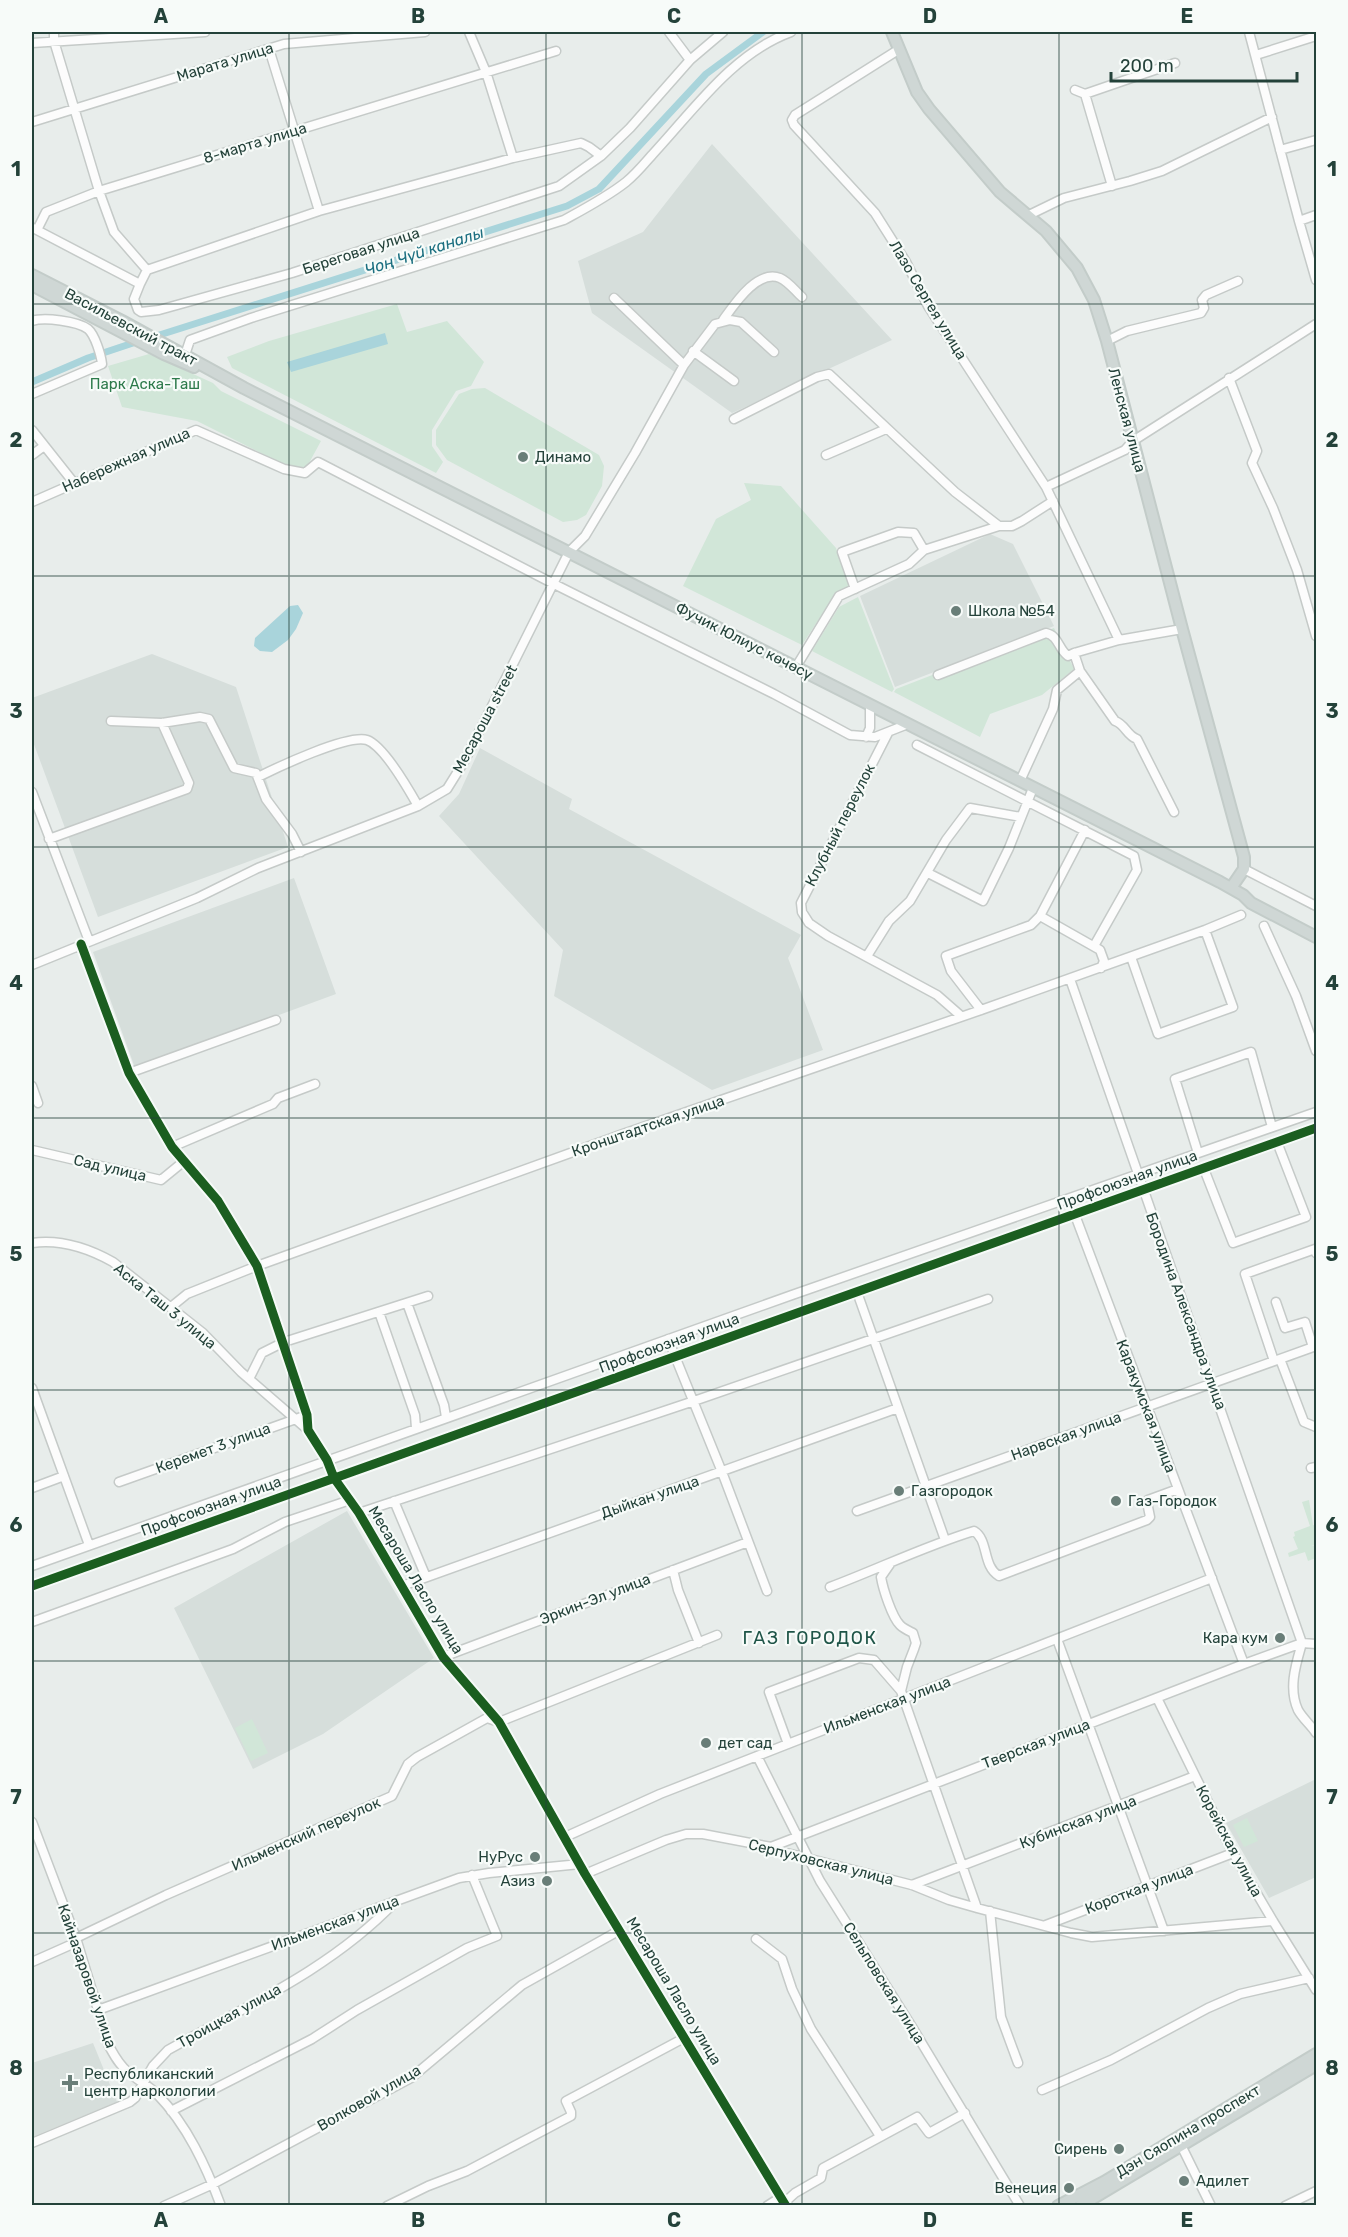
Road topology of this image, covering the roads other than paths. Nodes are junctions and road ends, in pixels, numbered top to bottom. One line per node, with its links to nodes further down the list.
1 (54, 32): 12 (street)
2 (205, 32): 10 (street)
3 (425, 32): 14 (street, Марата улица)
4 (469, 32): 20 (street)
5 (669, 32): 18 (street)
6 (723, 32): 18 (street, Береговая улица)
7 (791, 32): 53 (street)
8 (892, 32): 15 (main road, Ленская улица)
9 (1249, 32): 17 (street)
10 (162, 33): 12 (street)
11 (1317, 36): 17 (street)
12 (54, 42): 13 (street); 23 (street)
13 (32, 43)
14 (269, 49): 23 (street, Марата улица); 26 (street)
15 (898, 50): 34 (main road, Ленская улица); 67 (street, Лазо Сергея улица)
16 (556, 51): 20 (street, 8-марта улица)
17 (1256, 56): 24 (street)
18 (687, 57): 29 (street, Береговая улица)
19 (1175, 63): 22 (street)
20 (486, 72): 26 (street, 8-марта улица); 30 (street)
21 (1075, 90): 22 (street)
22 (1085, 94): 31 (street)
23 (74, 109): 25 (street, Марата улица); 32 (street)
24 (1272, 117): 28 (street); 31 (street)
25 (32, 122)
26 (294, 131): 32 (street, 8-марта улица); 33 (street)
27 (1317, 140): 28 (street)
28 (1280, 150): 36 (street)
29 (601, 156): 30 (street); 42 (street, Береговая улица)
30 (513, 158): 33 (street)
31 (1112, 186): 34 (street)
32 (99, 191): 37 (street, 8-марта улица); 38 (street)
33 (319, 211): 38 (street)
34 (1029, 215): 49 (main road, Ленская улица)
35 (1317, 215): 36 (street)
36 (1299, 221): 40 (street)
37 (34, 229): 42 (street)
38 (147, 270): 42 (street)
39 (32, 275): 50 (main road, Васильевский тракт)
40 (1317, 280)
41 (1238, 281): 49 (street)
42 (140, 284)
43 (32, 285): 50 (main road, Васильевский тракт)
44 (614, 297): 54 (street)
45 (802, 297): 46 (street, Месароша street)
46 (723, 320): 51 (street, Месароша street); 52 (street)
47 (32, 321): 58 (street)
48 (1317, 324): 55 (street)
49 (1107, 341): 62 (main road, Ленская улица)
50 (169, 351): 53 (main road, Васильевский тракт); 57 (main road, Васильевский тракт)
51 (693, 351): 54 (street, Месароша street); 56 (street)
52 (774, 352)
53 (185, 355): 57 (main road, Васильевский тракт)
54 (684, 365): 72 (street, Месароша street)
55 (1229, 378): 62 (street); 76 (street)
56 (734, 381)
57 (244, 388): 72 (main road, Фучик Юлиус көчөсү)
58 (32, 394)
59 (734, 419): 60 (street)
60 (886, 429): 64 (street); 70 (street)
61 (32, 430): 63 (street)
62 (1133, 441): 67 (street); 75 (main road, Ленская улица)
63 (44, 446): 65 (street); 66 (street)
64 (826, 455)
65 (32, 456)
66 (74, 483): 69 (street, Набережная улица); 73 (street, Набережная улица)
67 (1046, 487): 68 (street, Лазо Сергея улица)
68 (1053, 501): 70 (street); 77 (street, Лазо Сергея улица)
69 (32, 502)
70 (999, 526): 71 (street)
71 (924, 550): 74 (street); 74 (street)
72 (569, 552): 73 (street, Месароша street); 79 (main road, Фучик Юлиус көчөсү)
73 (554, 584): 87 (street); 94 (street, Месароша street)
74 (855, 589): 79 (street)
75 (1182, 629): 77 (street); 100 (main road, Ленская улица)
76 (1317, 636)
77 (1119, 640): 78 (street)
78 (1074, 653): 80 (street); 81 (street)
79 (796, 667): 82 (main road, Фучик Юлиус көчөсү)
80 (1080, 671): 90 (street); 95 (street)
81 (938, 675)
82 (870, 705): 85 (main road, Фучик Юлиус көчөсү); 87 (street)
83 (111, 721): 84 (street)
84 (162, 723): 89 (street); 98 (street)
85 (908, 724): 86 (street); 90 (main road, Фучик Юлиус көчөсү)
86 (888, 733): 87 (street); 113 (street, Клубный переулок)
87 (866, 737)
88 (916, 745): 93 (street)
89 (258, 777): 94 (street); 99 (street)
90 (1020, 781): 91 (main road, Фучик Юлиус көчөсү)
91 (1033, 788): 93 (street); 102 (main road, Фучик Юлиус көчөсү)
92 (32, 792): 98 (street, Месароша Ласло улица)
93 (1028, 801): 96 (street); 97 (street)
94 (418, 806): 99 (street, Месароша street)
95 (1174, 812)
96 (1021, 817): 101 (street); 101 (street)
97 (1085, 830): 106 (street); 112 (street)
98 (50, 839): 111 (street, Месароша Ласло улица)
99 (301, 852): 111 (street, Месароша street)
100 (1244, 870): 102 (main road); 104 (street)
101 (928, 873): 113 (street)
102 (1231, 888): 103 (main road, Фучик Юлиус көчөсү)
103 (1243, 895): 108 (main road, Фучик Юлиус көчөсү); 110 (main road, Фучик Юлиус көчөсү)
104 (1317, 906)
105 (1241, 915): 109 (street, Кронштадтская улица)
106 (1040, 916): 112 (street); 118 (street)
107 (1264, 926): 121 (street)
108 (1317, 928)
109 (1205, 930): 114 (street, Кронштадтская улица); 114 (street)
110 (1317, 937)
111 (85, 942): 115 (street, Месароша street); 122 (street, Месароша Ласло улица)
112 (1094, 946): 116 (street)
113 (867, 956): 119 (street, Клубный переулок)
114 (1131, 957): 116 (street, Кронштадтская улица)
115 (32, 965)
116 (1101, 968): 117 (street, Кронштадтская улица)
117 (1070, 979): 118 (street, Кронштадтская улица); 135 (street, Бородина Александра улица)
118 (981, 1010): 119 (street, Кронштадтская улица)
119 (961, 1016): 140 (street, Кронштадтская улица)
120 (276, 1020): 122 (street)
121 (1317, 1051)
122 (129, 1073): 130 (street, Месароша Ласло улица)
123 (315, 1083): 130 (street)
124 (32, 1086): 125 (street)
125 (38, 1104)
126 (1317, 1112): 127 (street, Профсоюзная улица)
127 (1272, 1127): 132 (street, Профсоюзная улица); 132 (street, Профсоюзная улица)
128 (1317, 1128): 129 (street, Профсоюзная улица)
129 (1277, 1142): 134 (street, Профсоюзная улица); 134 (street, Профсоюзная улица)
130 (172, 1147): 133 (street, Месароша Ласло улица)
131 (32, 1150): 133 (street, Сад улица)
132 (1198, 1153): 135 (street, Профсоюзная улица)
133 (183, 1162): 140 (street, Месароша Ласло улица)
134 (1204, 1169): 136 (street, Профсоюзная улица)
135 (1137, 1174): 136 (street, Бородина Александра улица); 149 (street, Профсоюзная улица)
136 (1143, 1191): 137 (street, Профсоюзная улица); 155 (street, Бородина Александра улица)
137 (1075, 1215): 141 (street, Профсоюзная улица); 159 (street, Каракумская улица)
138 (32, 1243): 146 (street, Аска Таш 3 улица)
139 (1317, 1253): 153 (street)
140 (257, 1266): 146 (street, Кронштадтская улица); 150 (street, Месароша Ласло улица)
141 (857, 1292): 148 (street); 152 (street, Профсоюзная улица)
142 (428, 1296): 145 (street)
143 (988, 1299): 148 (street)
144 (1276, 1302): 151 (street)
145 (407, 1303): 147 (street); 162 (street)
146 (171, 1307): 154 (street, Аска Таш 3 улица)
147 (379, 1312): 150 (street); 165 (street)
148 (873, 1338): 157 (street); 160 (street)
149 (668, 1339): 152 (street); 162 (street, Профсоюзная улица)
150 (284, 1342): 154 (street); 161 (street, Месароша Ласло улица)
151 (1315, 1346): 153 (street, Нарвская улица)
152 (674, 1357): 157 (street); 170 (street, Профсоюзная улица)
153 (1277, 1360): 155 (street, Нарвская улица); 164 (street)
154 (249, 1379): 163 (street, Аска Таш 3 улица)
155 (1212, 1384): 159 (street, Нарвская улица); 195 (street, Бородина Александра улица)
156 (32, 1388): 158 (street)
157 (694, 1401): 168 (street); 176 (street)
158 (34, 1405): 169 (street)
159 (1146, 1407): 172 (street, Нарвская улица); 174 (street, Каракумская улица)
160 (898, 1408): 168 (street, Дыйкан улица); 172 (street)
161 (307, 1415): 163 (street, Керемет 3 улица); 166 (street, Месароша Ласло улица)
162 (446, 1418): 165 (street, Профсоюзная улица)
163 (294, 1419): 166 (street, Аска Таш 3 улица); 171 (street, Керемет 3 улица)
164 (1317, 1427)
165 (416, 1428): 167 (street, Профсоюзная улица)
166 (308, 1430): 167 (street, Месароша Ласло улица)
167 (327, 1460): 170 (street, Месароша Ласло улица); 181 (street, Профсоюзная улица)
168 (722, 1472): 180 (street); 185 (street, Дыйкан улица)
169 (64, 1476): 173 (street); 181 (street)
170 (334, 1478): 175 (street, Месароша Ласло улица); 187 (street, Профсоюзная улица)
171 (120, 1482)
172 (927, 1486): 177 (street, Нарвская улица); 179 (street)
173 (32, 1488)
174 (1178, 1489): 179 (street); 186 (street, Каракумская улица)
175 (350, 1500): 178 (street, Месароша Ласло улица); 191 (street)
176 (394, 1501): 178 (street); 185 (street)
177 (857, 1511)
178 (359, 1513): 188 (street, Месароша Ласло улица)
179 (945, 1540): 182 (street)
180 (748, 1542): 184 (street, Эркин-Эл улица); 190 (street)
181 (90, 1545): 183 (street, Профсоюзная улица)
182 (890, 1564): 189 (street); 199 (street)
183 (32, 1566)
184 (673, 1570): 194 (street); 197 (street, Эркин-Эл улица)
185 (426, 1576): 188 (street, Дыйкан улица)
186 (1212, 1578): 193 (street, Ильменская улица); 198 (street, Каракумская улица)
187 (32, 1586)
188 (402, 1586): 197 (street, Месароша Ласло улица)
189 (830, 1587)
190 (767, 1591)
191 (32, 1622)
192 (717, 1635): 194 (street, Ильменский переулок)
193 (1057, 1639): 199 (street, Ильменская улица); 202 (street)
194 (699, 1643): 201 (street, Ильменский переулок)
195 (1302, 1643): 196 (street); 198 (street, Тверская улица); 203 (street)
196 (1317, 1644)
197 (443, 1657): 201 (street, Месароша Ласло улица)
198 (1244, 1664): 200 (street, Тверская улица)
199 (902, 1695): 204 (street, Ильменская улица); 204 (street); 207 (street)
200 (1157, 1698): 202 (street, Тверская улица); 206 (street, Корейская улица)
201 (499, 1722): 210 (street, Месароша Ласло улица); 229 (street, Ильменский переулок)
202 (1088, 1724): 207 (street, Тверская улица); 208 (street)
203 (1317, 1733)
204 (788, 1744): 205 (street, Ильменская улица)
205 (757, 1756): 210 (street, Ильменская улица); 211 (street, Сельповская улица)
206 (1195, 1776): 208 (street, Кубинская улица); 213 (street, Корейская улица)
207 (933, 1783): 211 (street, Тверская улица); 216 (street)
208 (1118, 1806): 216 (street, Кубинская улица); 220 (street)
209 (32, 1822): 229 (street, Кайназаровой улица)
210 (565, 1837): 215 (street, Месароша Ласло улица)
211 (797, 1837): 212 (street, Тверская улица); 214 (street, Сельповская улица)
212 (771, 1846): 214 (street, Серпуховская улица); 217 (street, Серпуховская улица)
213 (1233, 1853): 220 (street, Короткая улица); 224 (street, Корейская улица)
214 (809, 1858): 219 (street, Серпуховская улица); 241 (street, Сельповская улица)
215 (580, 1864): 217 (street, Месароша Ласло улица); 218 (street, Ильменская улица)
216 (962, 1867): 219 (street, Кубинская улица); 222 (street)
217 (585, 1874): 226 (street, Месароша Ласло улица)
218 (472, 1875): 221 (street, Ильменская улица); 240 (street)
219 (912, 1885): 222 (street, Серпуховская улица)
220 (1148, 1885): 225 (street, Короткая улица); 227 (street)
221 (398, 1900): 233 (street, Ильменская улица); 238 (street, Троицкая улица)
222 (977, 1908): 223 (street, Серпуховская улица)
223 (990, 1911): 225 (street, Серпуховская улица); 236 (street)
224 (1273, 1921): 227 (street, Серпуховская улица); 231 (street, Корейская улица)
225 (1046, 1926): 227 (street, Серпуховская улица)
226 (620, 1930): 234 (street, Месароша Ласло улица); 245 (street, Волковой улица)
227 (1164, 1931)
228 (756, 1939): 242 (street)
229 (76, 1940): 230 (street, Ильменский переулок); 233 (street, Кайназаровой улица)
230 (32, 1962)
231 (1309, 1978): 232 (street, Корейская улица); 239 (street)
232 (1317, 1990)
233 (98, 2010): 238 (street, Кайназаровой улица)
234 (684, 2038): 247 (street, Месароша Ласло улица); 250 (street)
235 (1317, 2054): 243 (main road, Дэн Сяопина проспект)
236 (1018, 2063)
237 (1317, 2065): 243 (main road, Дэн Сяопина проспект)
238 (142, 2082): 240 (street, Кайназаровой улица); 244 (street, Троицкая улица)
239 (1042, 2090)
240 (171, 2111): 245 (street, Кайназаровой улица)
241 (965, 2113): 242 (street); 252 (street, Сельповская улица)
242 (880, 2136): 247 (street)
243 (1180, 2142): 253 (main road, Дэн Сяопина проспект); 254 (main road, Дэн Сяопина проспект); 255 (street)
244 (32, 2143)
245 (213, 2184): 248 (street, Волковой улица); 249 (street, Кайназаровой улица)
246 (1317, 2191): 256 (street)
247 (784, 2202): 251 (street)
248 (164, 2205)
249 (221, 2205)
250 (387, 2205)
251 (767, 2205)
252 (1020, 2205)
253 (1058, 2205)
254 (1080, 2205)
255 (1211, 2205)
256 (1286, 2205)

